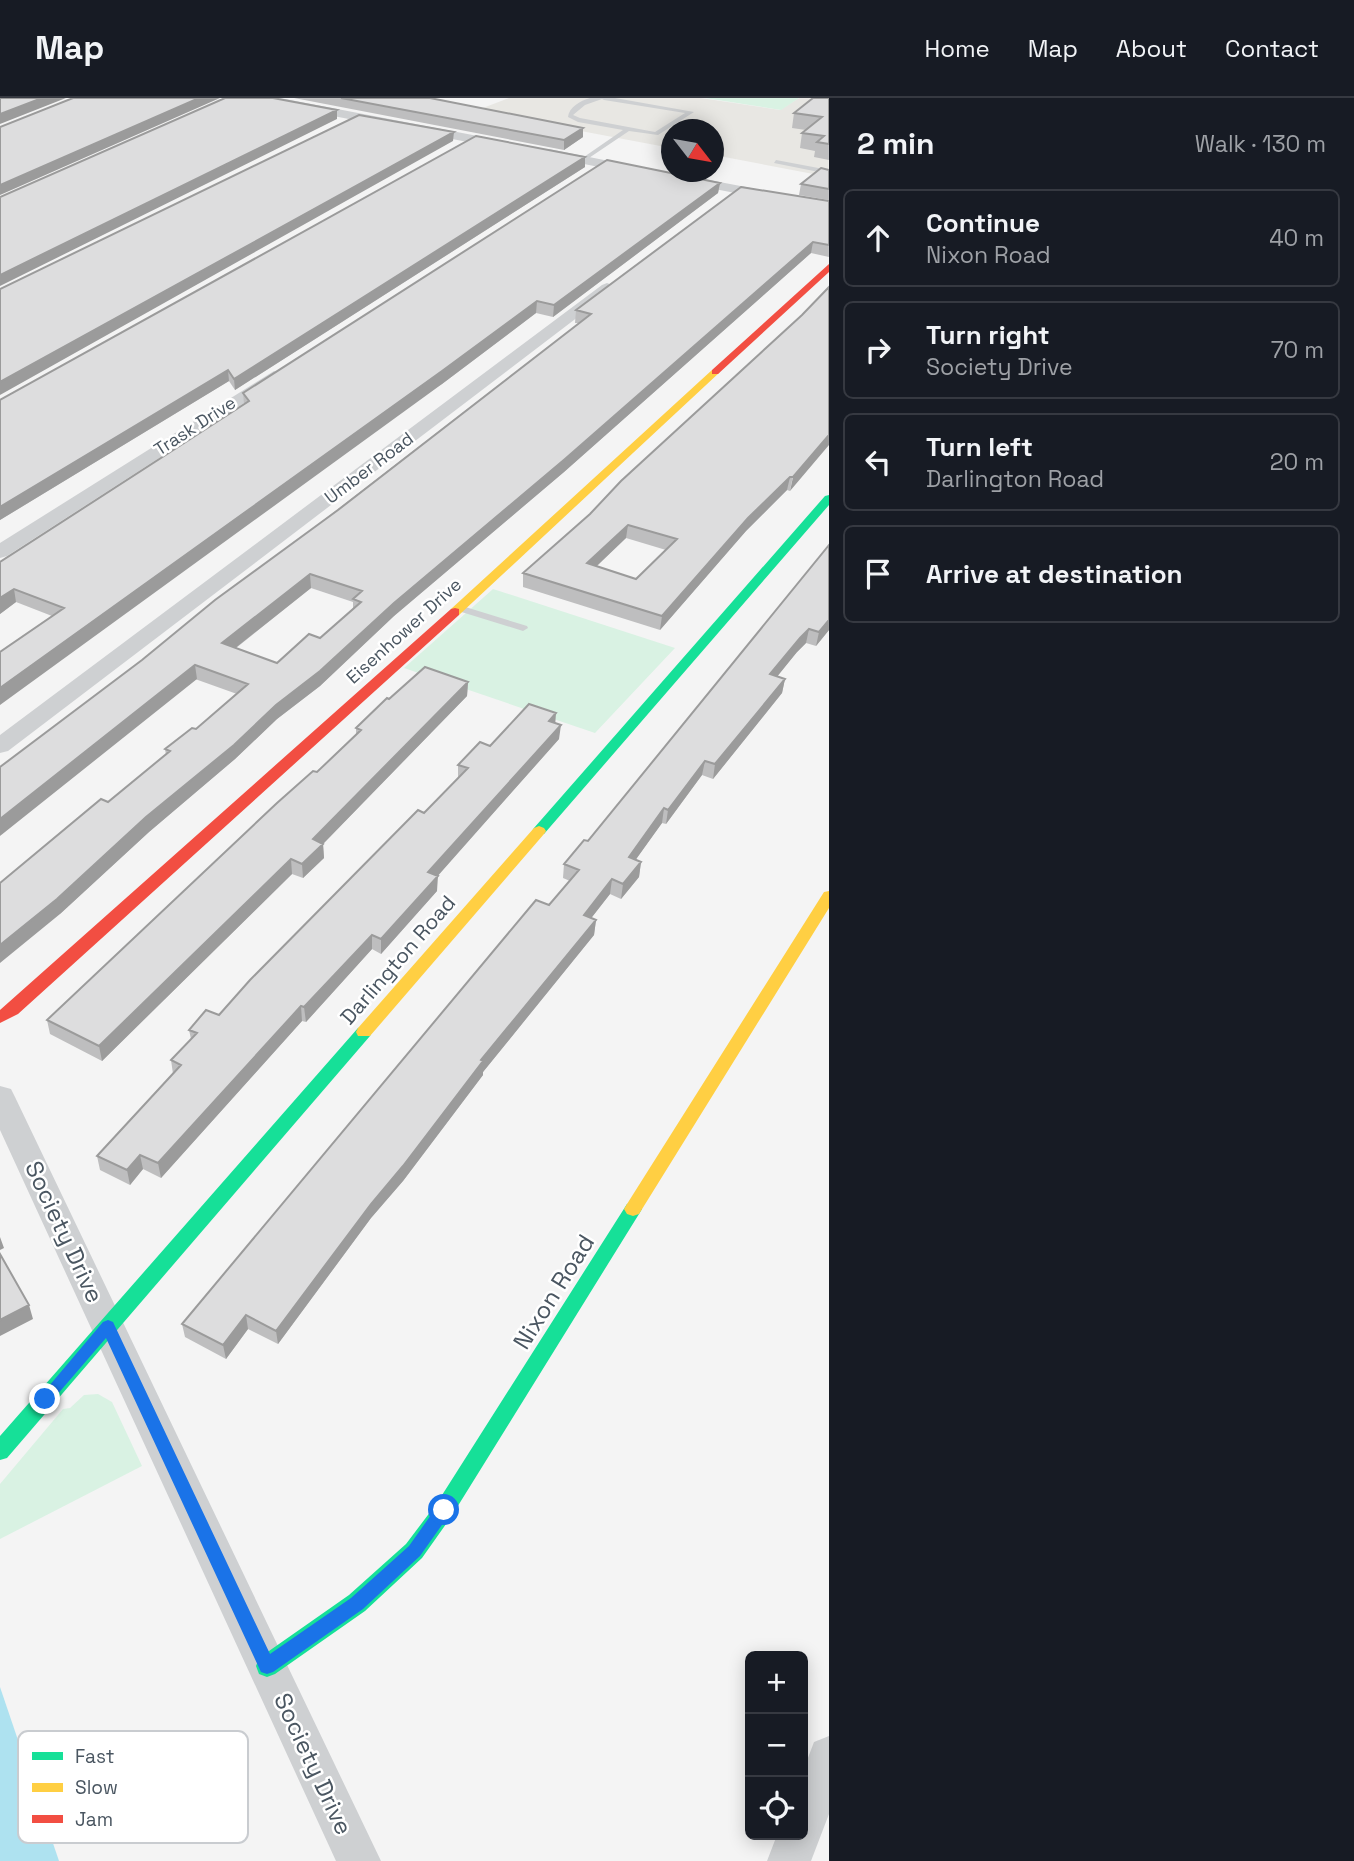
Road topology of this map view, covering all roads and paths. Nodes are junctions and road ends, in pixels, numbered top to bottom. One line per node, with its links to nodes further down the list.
1 (261, 98): 3 (street)
2 (602, 98): 5 (lane); 5 (lane)
3 (358, 117): 4 (street); 6 (street)
4 (338, 126)
5 (628, 130): 9 (lane)
6 (473, 139): 7 (street); 9 (street)
7 (454, 149)
8 (776, 162): 10 (lane)
9 (583, 168): 11 (street)
10 (829, 172)
11 (737, 190): 12 (street); 13 (street)
12 (720, 203)
13 (829, 207)
14 (829, 268): 19 (street, Eisenhower Drive)
15 (620, 278): 21 (street, Umber Road)
16 (292, 364): 18 (street, Trask Drive)
17 (829, 498): 25 (street, Darlington Road)
18 (0, 552)
19 (458, 608): 20 (lane); 23 (street, Eisenhower Drive)
20 (523, 628)
21 (0, 746)
22 (829, 896): 27 (street, Nixon Road)
23 (0, 1017)
24 (0, 1097): 25 (street, Society Drive)
25 (108, 1326): 26 (street, Darlington Road); 27 (street, Society Drive)
26 (0, 1451)
27 (267, 1666): 31 (street, Society Drive)
28 (829, 1757): 29 (street)
29 (808, 1813)
30 (797, 1840): 32 (street)
31 (359, 1861)
32 (789, 1861)

